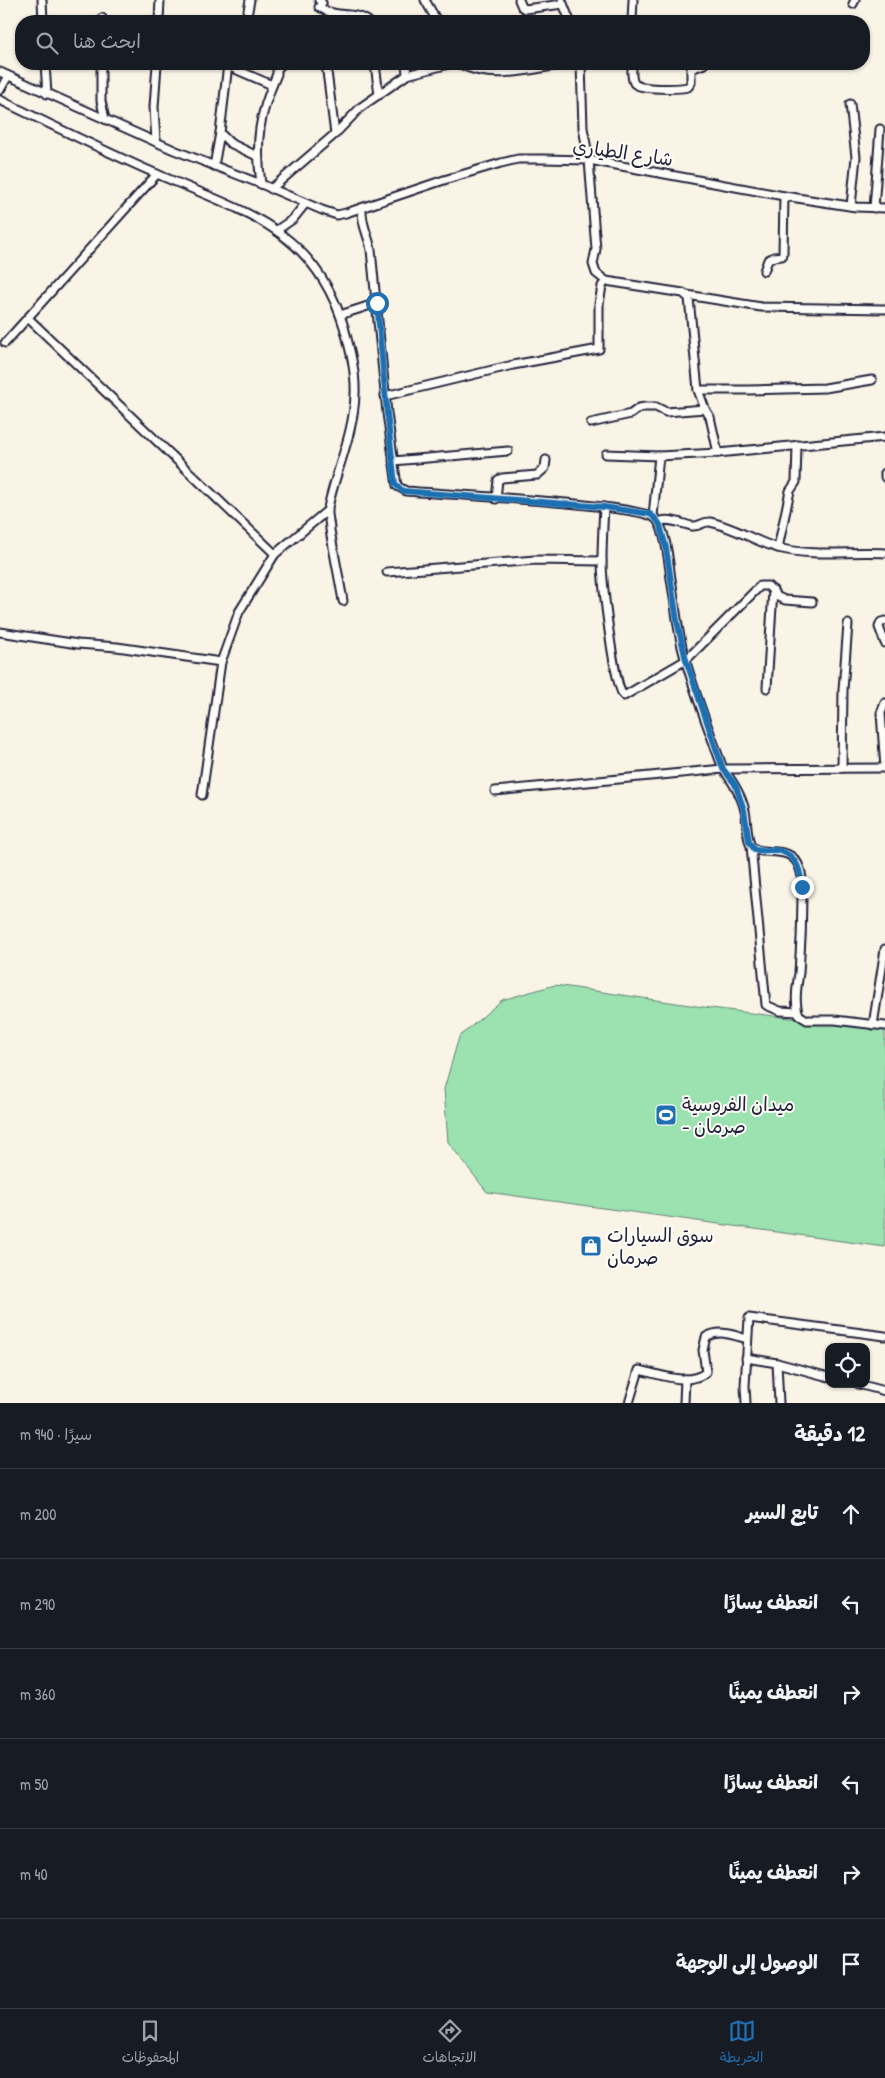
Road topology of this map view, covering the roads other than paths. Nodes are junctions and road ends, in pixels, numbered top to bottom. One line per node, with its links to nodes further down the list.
1 (42, 0): 9 (street)
2 (160, 0): 10 (street)
3 (250, 0): 11 (street)
4 (320, 0): 12 (street)
5 (425, 0): 13 (street)
6 (519, 0): 8 (street)
7 (633, 0): 15 (street)
8 (562, 2): 14 (street)
9 (43, 15)
10 (159, 15)
11 (247, 15)
12 (334, 15)
13 (434, 15)
14 (567, 15)
15 (632, 15)
16 (45, 70): 36 (street)
17 (101, 70): 40 (street)
18 (157, 70): 44 (street)
19 (227, 70): 42 (street)
20 (240, 70): 34 (street)
21 (277, 70): 34 (street)
22 (327, 70): 43 (street)
23 (376, 70): 37 (street)
24 (407, 70): 32 (street)
25 (427, 70): 32 (street)
26 (483, 70): 27 (street)
27 (529, 70)
28 (581, 70): 46 (street)
29 (633, 70): 30 (street)
30 (692, 70)
31 (0, 72): 33 (street, شارع الطياري)
32 (407, 75): 37 (street)
33 (8, 76): 35 (street); 36 (street, شارع الطياري)
34 (272, 84): 45 (street)
35 (0, 90)
36 (47, 94): 40 (street, شارع الطياري)
37 (379, 95): 43 (street)
38 (0, 100): 48 (street)
39 (850, 104): 53 (street)
40 (104, 119): 44 (street, شارع الطياري)
41 (880, 129): 55 (street)
42 (220, 133): 45 (street); 47 (street)
43 (335, 134): 50 (street)
44 (156, 142): 47 (street, شارع الطياري)
45 (257, 156): 49 (street)
46 (589, 160): 51 (street, شارع الطياري); 54 (street, شارع الطياري); 59 (street)
47 (214, 166): 49 (street, شارع الطياري)
48 (157, 174): 57 (street); 64 (street)
49 (261, 184): 50 (street, شارع الطياري)
50 (271, 189): 52 (street, شارع الطياري)
51 (784, 196): 53 (street, شارع الطياري); 58 (street)
52 (305, 204): 54 (street, شارع الطياري); 57 (street)
53 (851, 206): 55 (street, شارع الطياري)
54 (362, 208): 61 (street)
55 (874, 208): 56 (street, شارع الطياري)
56 (885, 208)
57 (277, 230): 63 (street)
58 (764, 271)
59 (606, 280): 60 (street); 68 (street)
60 (687, 295): 62 (street); 67 (street)
61 (377, 303): 63 (street); 68 (street)
62 (885, 309)
63 (340, 315): 81 (street)
64 (28, 318): 65 (street); 84 (street)
65 (5, 343)
66 (872, 380): 67 (street)
67 (698, 390): 69 (street)
68 (385, 396): 78 (street)
69 (705, 409): 70 (street); 74 (street)
70 (591, 423)
71 (885, 437): 72 (street)
72 (797, 445): 74 (street); 83 (street)
73 (508, 451): 78 (street)
74 (718, 453): 76 (street)
75 (606, 454): 76 (street)
76 (659, 456): 82 (street)
77 (546, 460): 79 (street)
78 (393, 461): 79 (street)
79 (496, 499): 80 (street)
80 (604, 507): 82 (street); 86 (street)
81 (328, 510): 84 (street); 89 (street)
82 (656, 519): 83 (street); 96 (street)
83 (778, 548): 85 (street)
84 (275, 554): 97 (street)
85 (885, 554)
86 (602, 561): 87 (street); 96 (street)
87 (387, 572)
88 (773, 590): 90 (street); 96 (street); 98 (street)
89 (343, 601)
90 (812, 602)
91 (885, 621): 94 (street)
92 (848, 624): 100 (street)
93 (0, 632): 97 (street)
94 (885, 638): 95 (street)
95 (885, 643)
96 (686, 660): 102 (street)
97 (221, 662): 104 (street)
98 (767, 688)
99 (885, 703): 101 (street)
100 (842, 768): 101 (street); 102 (street)
101 (885, 768)
102 (723, 769): 103 (street); 105 (street)
103 (495, 791)
104 (202, 795)
105 (751, 846): 107 (street); 107 (street)
106 (885, 950): 108 (street)
107 (798, 1012): 108 (street)
108 (874, 1025): 109 (street)
109 (885, 1026)
110 (885, 1336): 111 (street)
111 (747, 1339): 112 (street); 115 (street)
112 (746, 1358): 113 (street); 120 (street)
113 (777, 1363): 114 (street); 121 (street)
114 (825, 1376)
115 (686, 1379): 118 (street); 119 (street)
116 (870, 1387): 117 (street)
117 (885, 1391)
118 (629, 1403)
119 (684, 1403)
120 (746, 1403)
121 (779, 1403)

